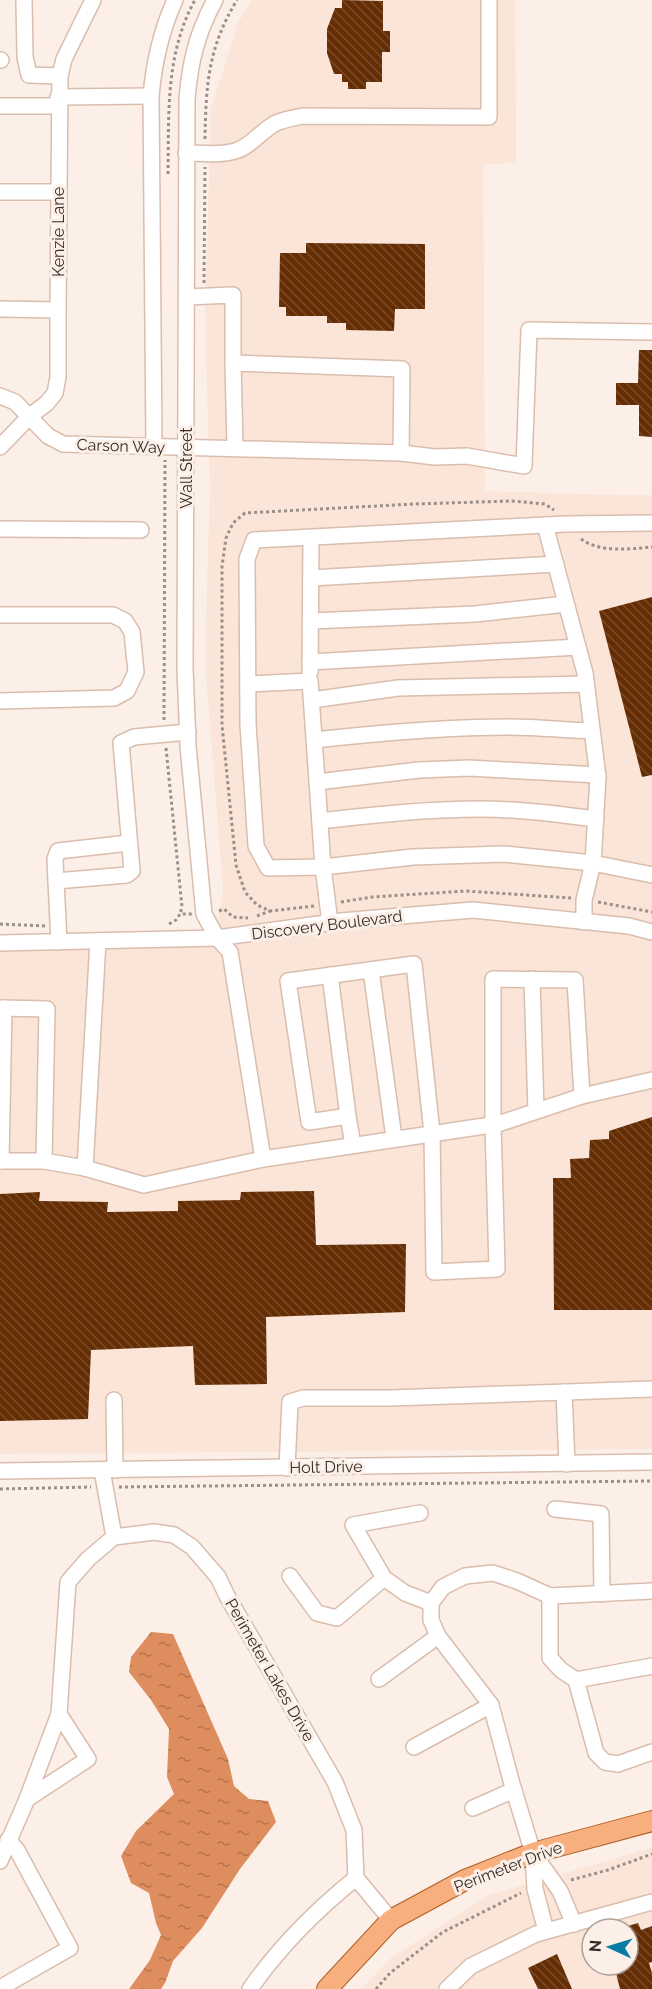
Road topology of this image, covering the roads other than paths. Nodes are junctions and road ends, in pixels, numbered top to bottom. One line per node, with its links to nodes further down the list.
1 (24, 0): 6 (street)
2 (93, 0): 6 (street, Kenzie Lane)
3 (175, 0): 7 (street)
4 (215, 0): 10 (street, Wall Street)
5 (489, 0): 10 (street)
6 (60, 76): 8 (street, Kenzie Lane)
7 (151, 96): 8 (street); 21 (street)
8 (58, 101): 9 (street); 12 (street, Kenzie Lane)
9 (0, 106)
10 (186, 153): 13 (street, Wall Street)
11 (0, 192): 12 (street)
12 (58, 192): 15 (street, Kenzie Lane)
13 (187, 297): 17 (street); 22 (street, Wall Street)
14 (0, 309): 15 (street)
15 (58, 310): 19 (street, Kenzie Lane)
16 (652, 332): 24 (street, Carson Way)
17 (233, 363): 23 (street); 24 (street)
18 (0, 396): 19 (street, Carson Way)
19 (30, 416): 20 (street, Kenzie Lane); 21 (street, Carson Way)
20 (0, 445)
21 (154, 446): 22 (street, Carson Way)
22 (186, 447): 23 (street, Carson Way); 43 (street, Wall Street)
23 (235, 448): 24 (street, Carson Way)
24 (401, 453)
25 (652, 523): 26 (street)
26 (545, 525): 29 (street); 30 (street)
27 (0, 529): 28 (street)
28 (141, 530)
29 (311, 538): 31 (street); 38 (street)
30 (556, 564): 31 (street); 32 (street)
31 (311, 578): 34 (street)
32 (566, 604): 34 (street); 35 (street)
33 (0, 615): 41 (street)
34 (311, 621): 36 (street)
35 (578, 647): 36 (street); 39 (street)
36 (310, 662): 37 (street)
37 (310, 681): 38 (street); 40 (street)
38 (248, 684): 51 (street)
39 (586, 684): 40 (street); 42 (street)
40 (312, 700): 44 (street)
41 (0, 701)
42 (592, 731): 44 (street); 45 (street)
43 (188, 732): 49 (street); 57 (street, Wall Street)
44 (314, 740): 46 (street)
45 (598, 775): 46 (street); 47 (street)
46 (317, 782): 48 (street)
47 (596, 819): 48 (street); 50 (street)
48 (320, 821): 51 (street)
49 (129, 843): 53 (street); 53 (street)
50 (593, 862): 51 (street); 52 (street); 54 (street)
51 (323, 867): 55 (street)
52 (652, 875)
53 (56, 881): 59 (street)
54 (584, 922): 55 (street, Discovery Boulevard); 56 (street, Discovery Boulevard)
55 (330, 923): 57 (street, Discovery Boulevard)
56 (652, 932)
57 (217, 938): 58 (street, Discovery Boulevard); 73 (street, Wall Street)
58 (98, 941): 59 (street, Discovery Boulevard); 76 (street)
59 (59, 942): 60 (street, Discovery Boulevard)
60 (0, 943)
61 (371, 970): 62 (street); 70 (street); 71 (street)
62 (330, 975): 68 (street); 68 (street)
63 (532, 980): 66 (street); 67 (street); 69 (street)
64 (2, 1008): 74 (street); 75 (street)
65 (652, 1080): 66 (street)
66 (582, 1096): 67 (street)
67 (536, 1111): 69 (street)
68 (348, 1116): 72 (street)
69 (493, 1124): 70 (street); 70 (street)
70 (432, 1132): 71 (street)
71 (394, 1138): 72 (street)
72 (353, 1144): 73 (street)
73 (263, 1159): 76 (street)
74 (1, 1161): 75 (street)
75 (45, 1161): 76 (street)
76 (85, 1168)
77 (652, 1389): 78 (street)
78 (564, 1392): 81 (street); 82 (street)
79 (114, 1400): 83 (street)
80 (652, 1462): 81 (street, Holt Drive)
81 (567, 1464): 82 (street, Holt Drive)
82 (287, 1468): 83 (street, Holt Drive)
83 (109, 1470): 84 (street, Holt Drive); 87 (street)
84 (0, 1471)
85 (555, 1509): 91 (street)
86 (420, 1513): 89 (street)
87 (114, 1537): 99 (street); 109 (street, Perimeter Lakes Drive)
88 (290, 1576): 89 (street)
89 (384, 1578): 93 (street)
90 (652, 1591): 91 (street)
91 (602, 1594): 92 (street)
92 (550, 1596): 93 (street); 97 (street)
93 (430, 1603): 94 (street)
94 (438, 1636): 96 (street); 98 (street)
95 (652, 1666): 97 (street)
96 (379, 1679)
97 (576, 1680): 101 (street)
98 (491, 1705): 100 (street); 102 (street)
99 (59, 1714): 103 (street); 103 (street)
100 (414, 1747)
101 (652, 1752)
102 (514, 1790): 104 (street); 107 (street)
103 (27, 1799): 106 (street)
104 (473, 1808)
105 (652, 1821): 107 (main road, Perimeter Drive)
106 (8, 1840): 108 (street); 114 (street)
107 (533, 1853): 111 (main road, Perimeter Drive); 112 (street); 113 (street)
108 (0, 1861)
109 (356, 1878): 111 (street); 115 (street)
110 (652, 1902): 112 (street)
111 (391, 1920): 116 (main road, Perimeter Drive)
112 (574, 1924): 113 (street)
113 (546, 1932): 117 (street)
114 (0, 1988)
115 (250, 1989)
116 (327, 1989)
117 (447, 1989)

